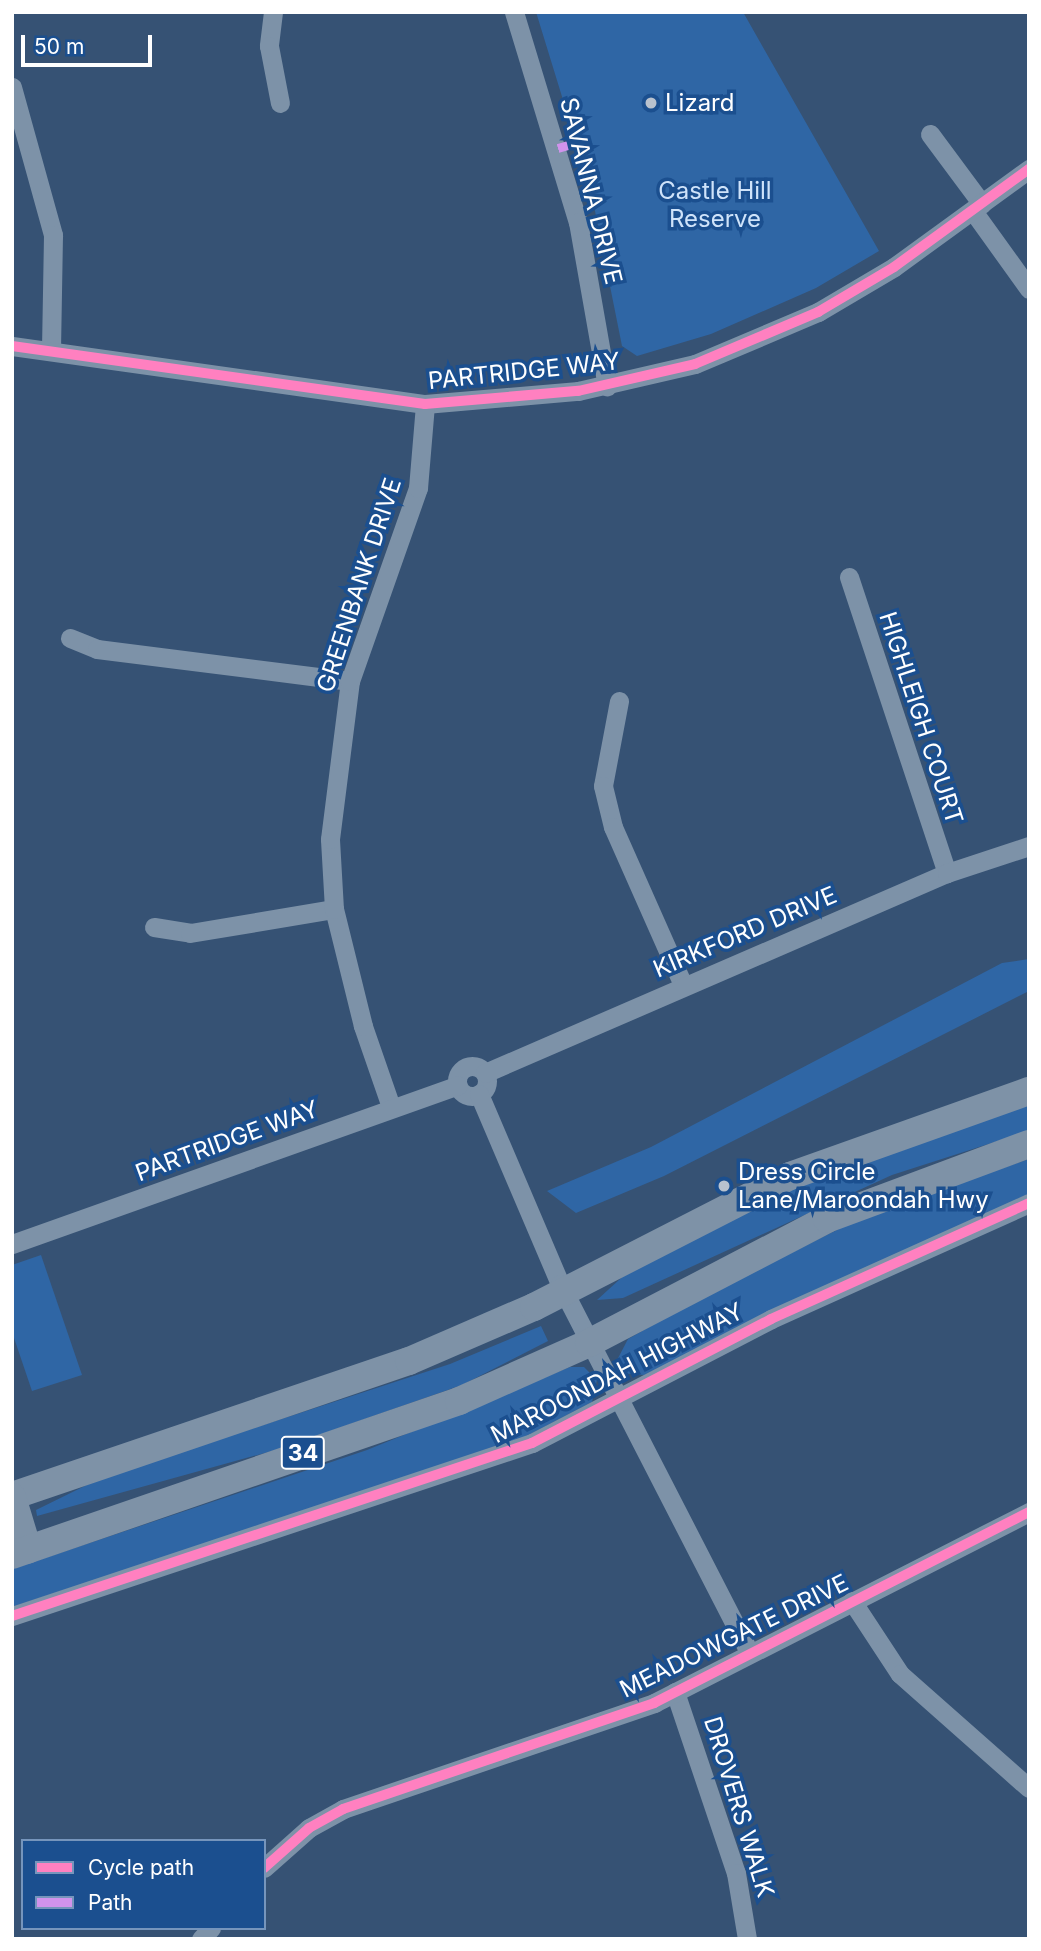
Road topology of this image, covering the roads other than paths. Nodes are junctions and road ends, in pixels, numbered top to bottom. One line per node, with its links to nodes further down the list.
1 (273, 12): 4 (street)
2 (514, 12): 11 (street, SAVANNA DRIVE)
3 (12, 87): 10 (street)
4 (280, 103)
5 (930, 134): 7 (street)
6 (1029, 169): 7 (street, PARTRIDGE WAY)
7 (977, 208): 8 (street); 11 (street, PARTRIDGE WAY)
8 (1029, 289)
9 (12, 346): 10 (street, PARTRIDGE WAY)
10 (51, 347): 12 (street, PARTRIDGE WAY)
11 (607, 386): 12 (street, PARTRIDGE WAY)
12 (425, 404): 15 (street, GREENBANK DRIVE)
13 (849, 578): 18 (street, HIGHLEIGH COURT)
14 (70, 638): 15 (street)
15 (350, 681): 19 (street, GREENBANK DRIVE)
16 (619, 701): 21 (street)
17 (1029, 846): 18 (street, KIRKFORD DRIVE)
18 (947, 873): 21 (street, KIRKFORD DRIVE)
19 (334, 909): 20 (street); 26 (street, GREENBANK DRIVE)
20 (154, 927)
21 (683, 985): 22 (street, KIRKFORD DRIVE)
22 (485, 1073): 23 (street, KIRKFORD DRIVE); 25 (street)
23 (457, 1085): 25 (street); 26 (street, PARTRIDGE WAY)
24 (1029, 1091): 30 (highway, 34)
25 (479, 1094): 30 (street)
26 (391, 1107): 29 (street, PARTRIDGE WAY)
27 (1029, 1144): 31 (highway, MAROONDAH HIGHWAY / 34)
28 (1029, 1203): 32 (street, MAROONDAH HIGHWAY)
29 (12, 1244)
30 (564, 1292): 31 (street); 33 (highway, 34)
31 (589, 1343): 32 (street); 35 (highway, MAROONDAH HIGHWAY / 34)
32 (618, 1398): 37 (street, MAROONDAH HIGHWAY); 38 (street)
33 (12, 1497): 35 (highway)
34 (1029, 1512): 36 (street, MEADOWGATE DRIVE)
35 (20, 1552)
36 (852, 1601): 38 (street, MEADOWGATE DRIVE); 40 (street)
37 (12, 1616)
38 (750, 1653): 39 (street, MEADOWGATE DRIVE)
39 (675, 1692): 41 (street, MEADOWGATE DRIVE); 42 (street, DROVERS WALK)
40 (1029, 1788)
41 (266, 1866)
42 (747, 1939)

